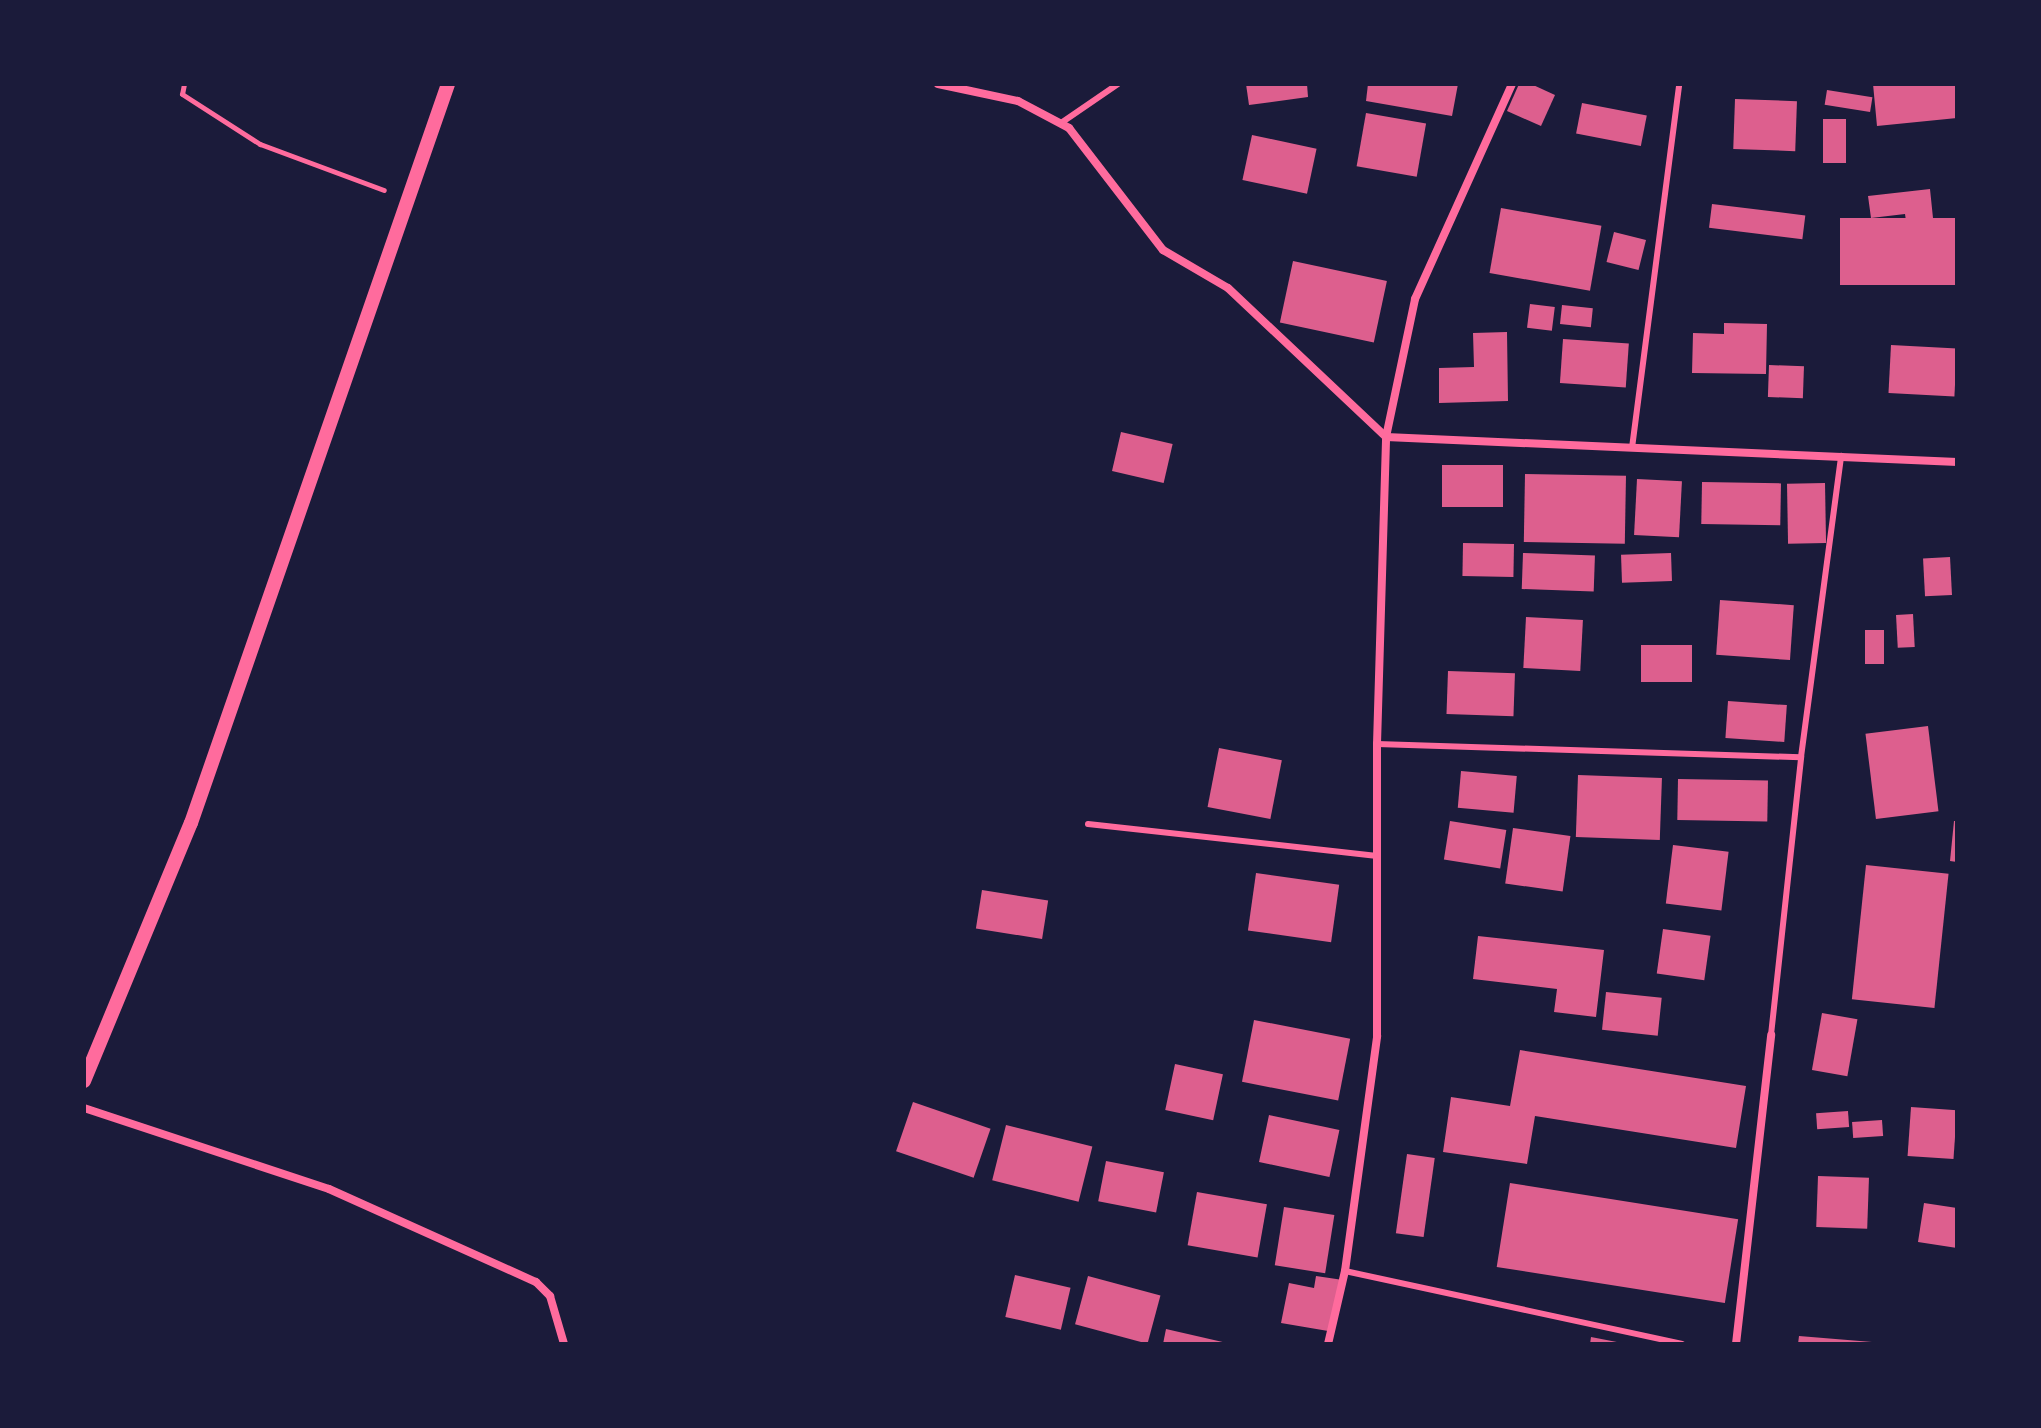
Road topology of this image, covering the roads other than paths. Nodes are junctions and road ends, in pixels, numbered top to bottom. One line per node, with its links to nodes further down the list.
1 (448, 84): 16 (street)
2 (938, 84): 6 (street)
3 (1118, 84): 6 (lane)
4 (1512, 84): 7 (street)
5 (1679, 84): 8 (lane)
6 (1061, 123): 7 (street)
7 (1386, 437): 8 (street); 11 (street)
8 (1632, 448): 9 (street)
9 (1841, 456): 10 (street); 12 (lane)
10 (1957, 462)
11 (1377, 744): 12 (lane); 14 (street)
12 (1801, 757): 15 (lane)
13 (1088, 824): 14 (lane)
14 (1377, 856): 18 (street)
15 (1771, 1035): 22 (street)
16 (84, 1081)
17 (84, 1108): 19 (street)
18 (1345, 1271): 20 (street); 21 (lane)
19 (564, 1344)
20 (1328, 1344)
21 (1682, 1344)
22 (1736, 1344)

